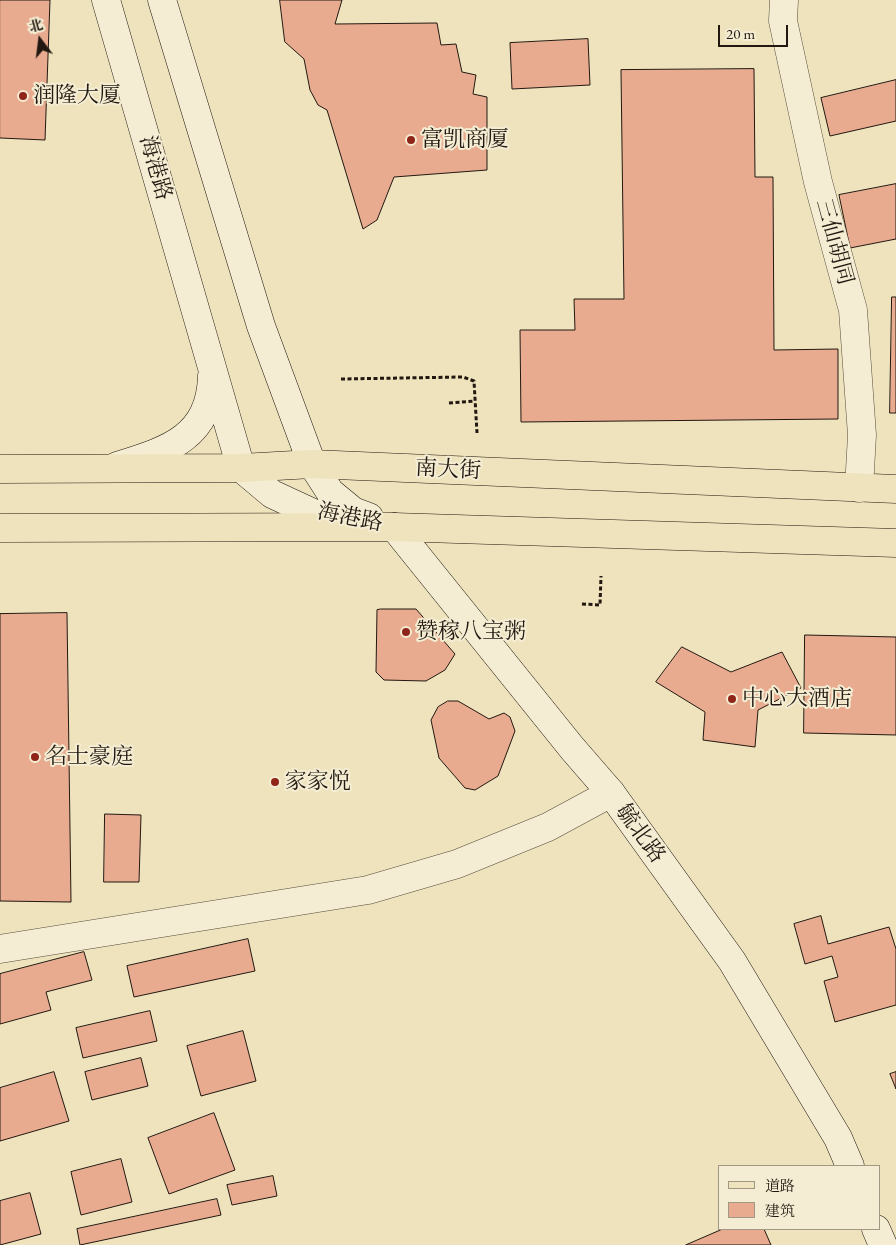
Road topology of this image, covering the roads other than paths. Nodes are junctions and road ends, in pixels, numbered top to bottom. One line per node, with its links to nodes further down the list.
1 (106, 0): 4 (street, 海港路)
2 (162, 0): 5 (street, 海港路)
3 (784, 0): 9 (street, 三仙胡同)
4 (212, 364): 7 (street); 8 (street, 海港路)
5 (312, 464): 8 (main road, 南大街); 9 (main road, 南大街); 11 (street, 海港路)
6 (0, 468): 7 (main road, 南大街)
7 (112, 468): 8 (main road, 南大街)
8 (241, 468): 11 (street, 海港路)
9 (859, 488): 10 (main road, 南大街)
10 (896, 489)
11 (394, 527): 12 (main road); 13 (main road); 14 (street, 毓北路)
12 (0, 528)
13 (896, 543)
14 (611, 793): 15 (street); 16 (street, 毓北路)
15 (0, 949)
16 (850, 1165)
17 (876, 1230): 18 (street)
18 (883, 1245)

